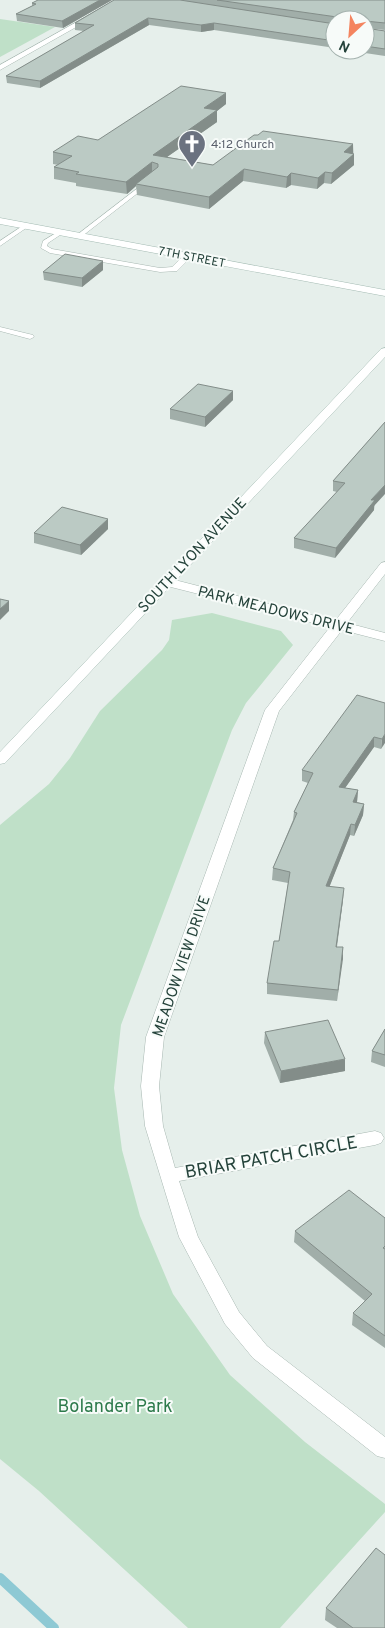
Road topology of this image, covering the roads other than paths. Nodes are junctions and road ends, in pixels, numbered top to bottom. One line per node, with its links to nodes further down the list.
1 (122, 0): 2 (street)
2 (0, 68)
3 (154, 178): 7 (lane)
4 (0, 221): 5 (street, 7TH STREET)
5 (26, 226): 6 (street, 7TH STREET); 8 (lane)
6 (61, 232): 7 (street, 7TH STREET); 9 (lane)
7 (79, 236): 9 (street, 7TH STREET)
8 (0, 244)
9 (188, 256): 10 (street, 7TH STREET)
10 (385, 293)
11 (0, 329): 12 (lane)
12 (30, 337)
13 (385, 351): 15 (street, SOUTH LYON AVENUE)
14 (385, 566): 16 (street, MEADOW VIEW DRIVE)
15 (167, 582): 16 (street, PARK MEADOWS DRIVE); 18 (street, SOUTH LYON AVENUE)
16 (338, 625): 17 (street, PARK MEADOWS DRIVE); 20 (street, MEADOW VIEW DRIVE)
17 (385, 637)
18 (0, 760)
19 (375, 1138): 20 (street, BRIAR PATCH CIRCLE)
20 (168, 1176): 21 (street, MEADOW VIEW DRIVE)
21 (385, 1449)

